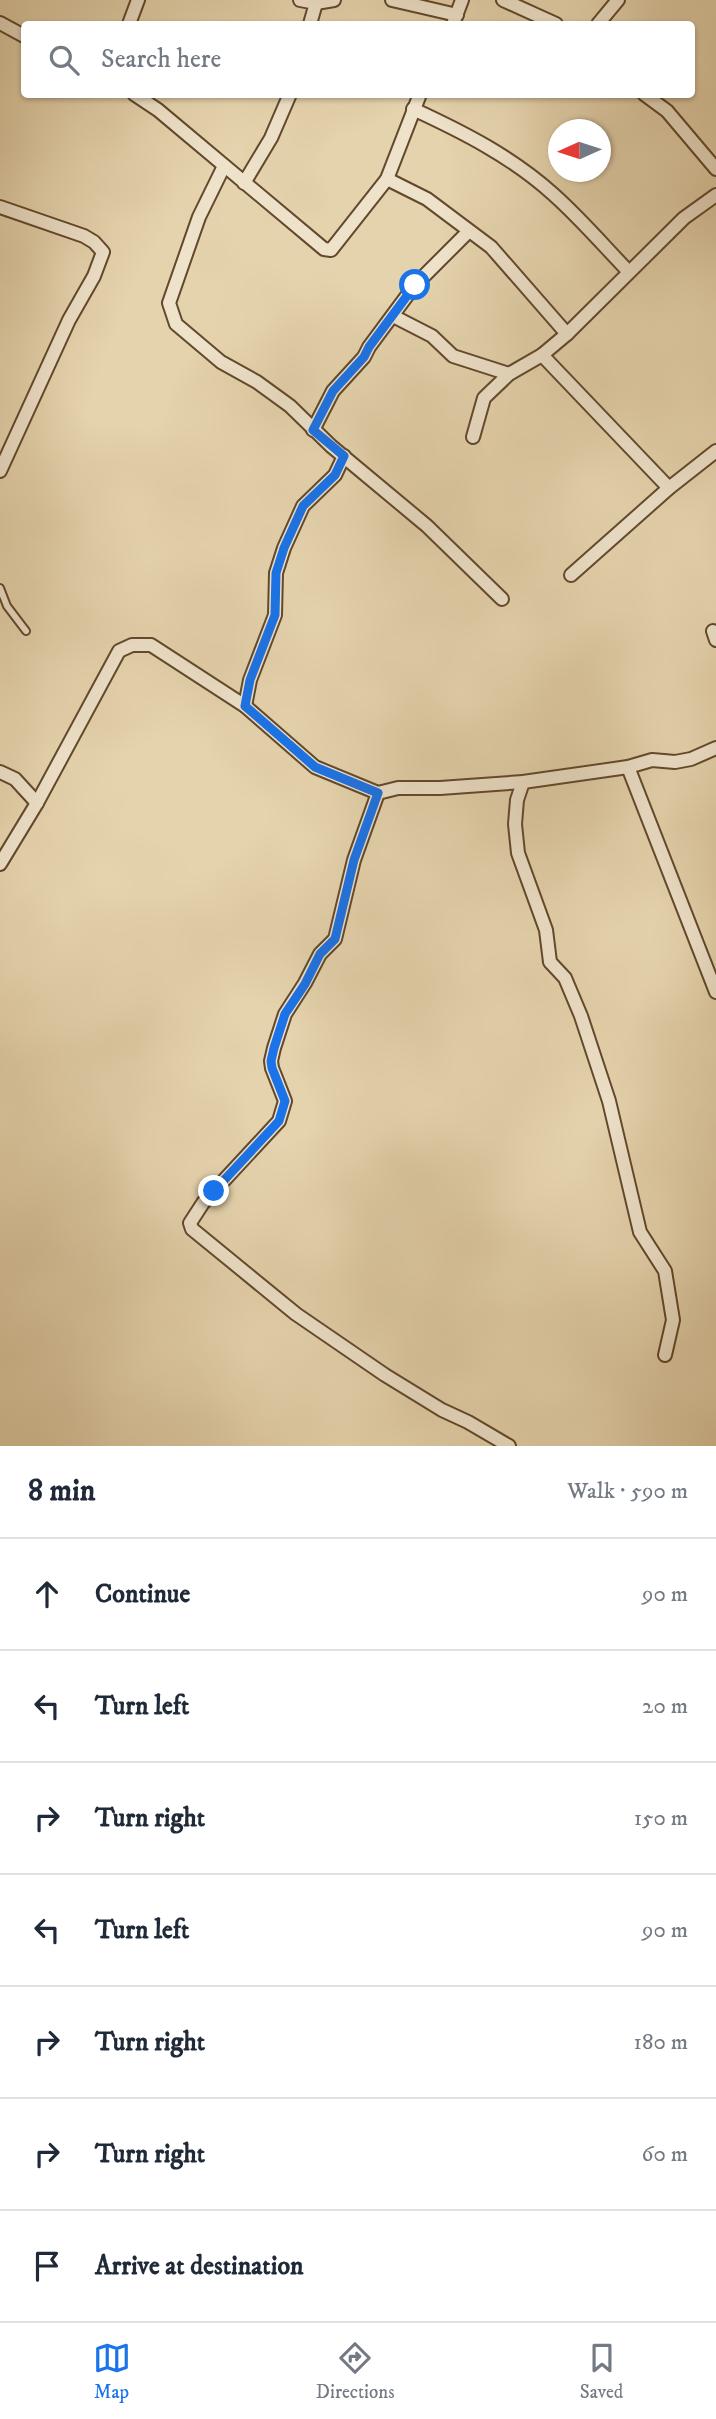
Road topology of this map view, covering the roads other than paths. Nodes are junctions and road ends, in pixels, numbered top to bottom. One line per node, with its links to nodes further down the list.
1 (138, 0): 9 (street)
2 (300, 0): 7 (street)
3 (392, 0): 8 (street)
4 (462, 0): 8 (street)
5 (503, 0): 11 (street)
6 (618, 0): 12 (street)
7 (324, 1): 10 (street)
8 (455, 20)
9 (130, 21)
10 (312, 21)
11 (549, 21)
12 (600, 21)
13 (0, 23): 14 (street)
14 (21, 34)
15 (140, 98): 20 (street)
16 (288, 98): 23 (street)
17 (418, 98): 19 (street)
18 (649, 98): 21 (street)
19 (414, 109): 22 (street); 27 (street)
20 (223, 166): 23 (street); 32 (street)
21 (716, 169)
22 (387, 179): 23 (street); 26 (street)
23 (244, 183)
24 (716, 195): 27 (street)
25 (0, 207): 36 (street)
26 (469, 231): 28 (street); 29 (street)
27 (629, 272): 29 (street)
28 (393, 316): 31 (street); 32 (street)
29 (567, 334): 30 (street)
30 (542, 355): 31 (street); 37 (street)
31 (509, 374): 33 (street)
32 (313, 430): 35 (street)
33 (473, 437)
34 (716, 451): 37 (street)
35 (344, 456): 40 (street); 42 (street)
36 (0, 471)
37 (669, 488): 38 (street)
38 (571, 575)
39 (0, 588): 41 (lane)
40 (502, 599)
41 (26, 631)
42 (245, 706): 47 (street); 48 (street)
43 (716, 748): 44 (street)
44 (628, 767): 46 (street); 50 (street)
45 (0, 772): 48 (street)
46 (523, 782): 47 (street); 51 (street)
47 (378, 793): 52 (street)
48 (37, 803): 49 (street)
49 (0, 864)
50 (716, 992)
51 (665, 1355)
52 (509, 1446)

